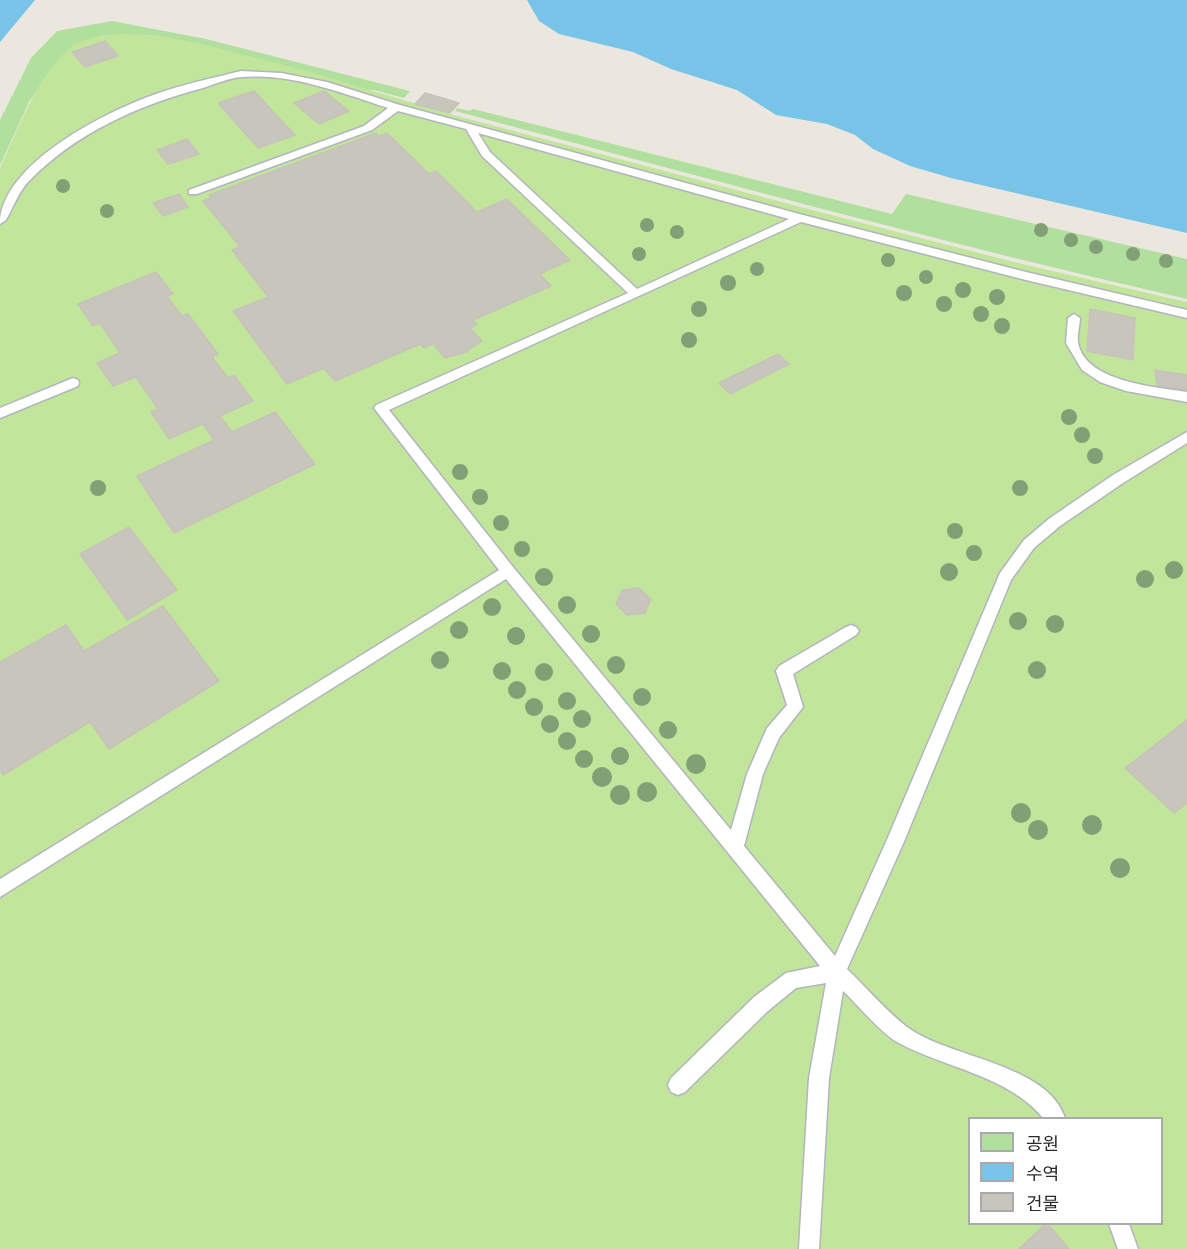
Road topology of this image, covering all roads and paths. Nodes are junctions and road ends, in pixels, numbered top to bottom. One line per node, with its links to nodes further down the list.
1 (396, 107): 2 (lane); 3 (lane); 5 (lane)
2 (470, 128): 4 (lane); 6 (lane)
3 (193, 192)
4 (800, 218): 6 (lane); 7 (lane)
5 (0, 220)
6 (636, 294): 13 (lane)
7 (1187, 314)
8 (1074, 318): 10 (lane)
9 (73, 383): 11 (lane)
10 (1187, 397)
11 (0, 413)
12 (1187, 436): 17 (lane)
13 (508, 571): 15 (lane); 16 (lane)
14 (851, 631): 15 (lane)
15 (735, 849): 17 (lane)
16 (0, 889)
17 (837, 972): 18 (lane); 19 (lane); 21 (lane)
18 (678, 1085)
19 (1053, 1117)
20 (1119, 1225): 22 (lane)
21 (809, 1249)
22 (1128, 1249)

